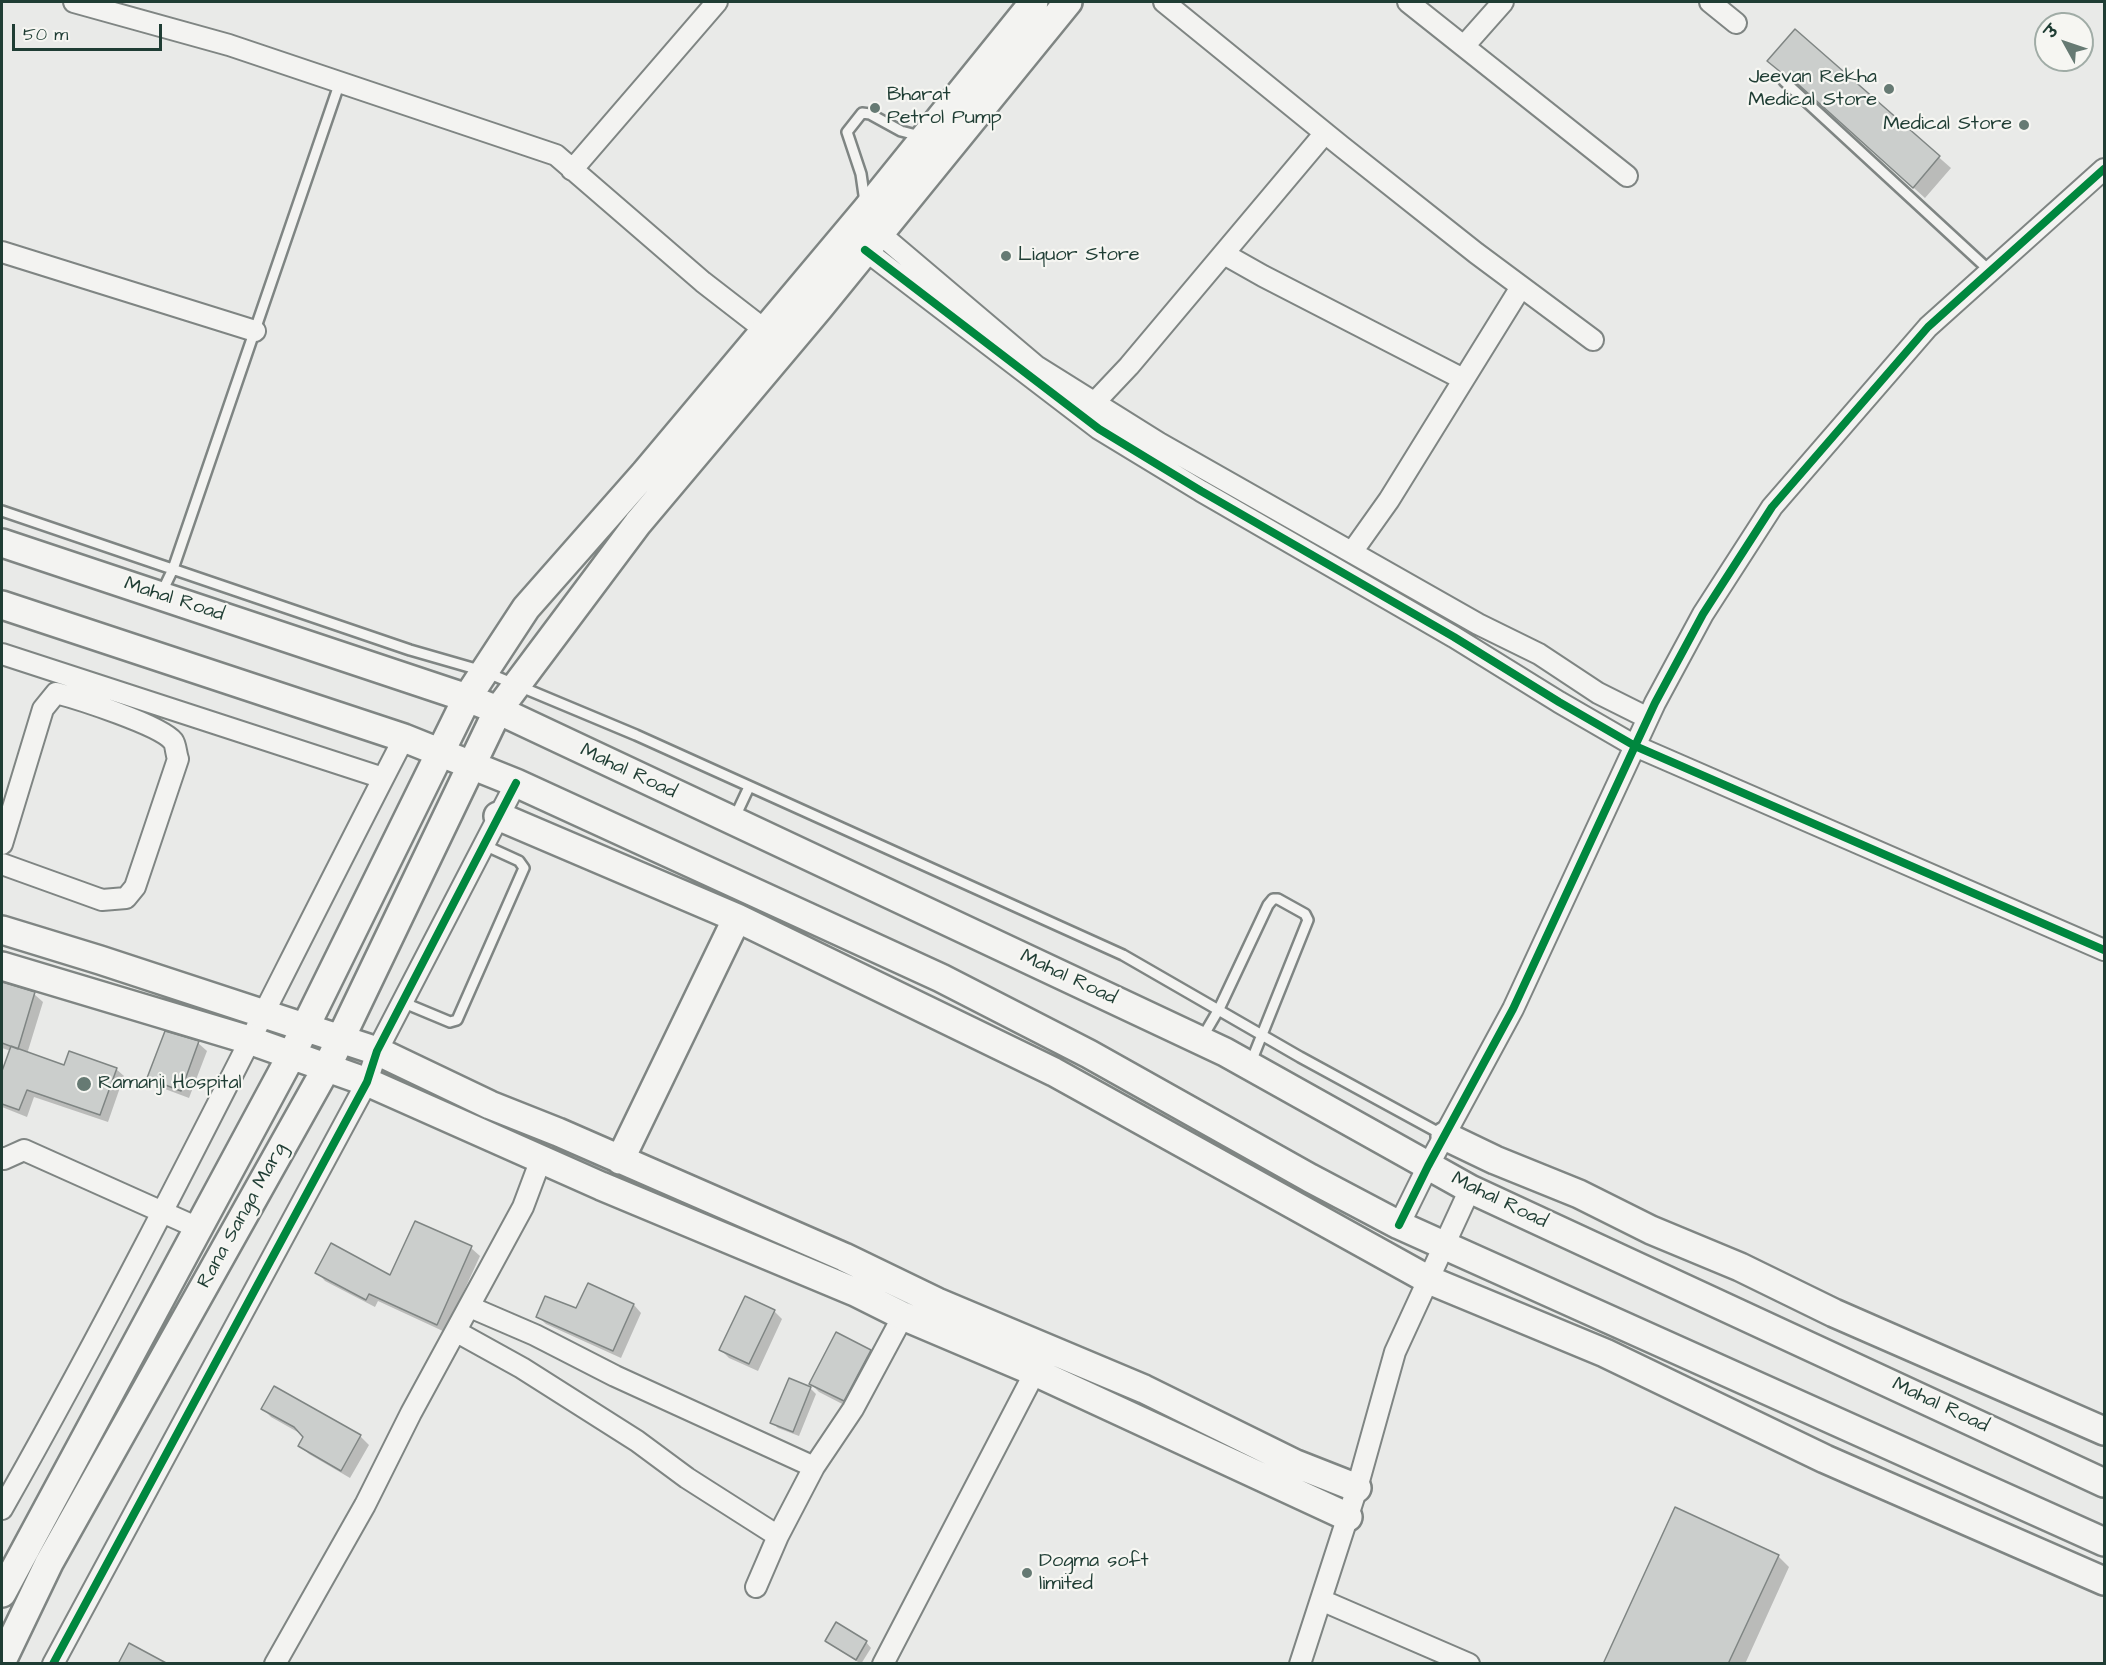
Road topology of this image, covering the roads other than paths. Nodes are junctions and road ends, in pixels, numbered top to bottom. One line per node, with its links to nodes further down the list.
1 (74, 2): 12 (street)
2 (717, 2): 16 (street)
3 (1034, 2): 14 (main road)
4 (1068, 2): 18 (main road)
5 (1164, 2): 13 (street)
6 (1408, 2): 10 (street)
7 (1503, 2): 10 (street)
8 (1710, 2): 9 (street)
9 (1736, 23)
10 (1464, 46): 17 (street)
11 (1784, 81): 21 (lane)
12 (340, 82): 16 (street); 24 (lane)
13 (1325, 133): 20 (street); 22 (street)
14 (925, 137): 18 (main road); 18 (lane)
15 (2104, 169): 21 (street)
16 (572, 170): 23 (street)
17 (1627, 176)
18 (870, 231): 23 (main road, Rana Sanga Marg); 27 (street); 37 (main road, Rana Sanga Marg); 43 (street)
19 (2, 252): 24 (street)
20 (1224, 254): 26 (street); 27 (street)
21 (1990, 271): 41 (street)
22 (1521, 287): 25 (street); 26 (street)
23 (765, 330): 35 (main road, Rana Sanga Marg)
24 (255, 332): 31 (lane)
25 (1593, 340)
26 (1463, 379): 30 (street)
27 (1095, 402): 30 (street)
28 (2, 511): 31 (lane)
29 (2, 543): 32 (main road, Mahal Road)
30 (1352, 552): 41 (street)
31 (173, 569): 32 (lane); 35 (lane)
32 (160, 596): 39 (main road, Mahal Road)
33 (2, 605): 42 (main road)
34 (2, 654): 36 (street)
35 (483, 671): 37 (lane); 39 (main road, Rana Sanga Marg)
36 (64, 674): 38 (street); 46 (street)
37 (516, 685): 40 (main road, Rana Sanga Marg); 48 (lane)
38 (56, 693): 51 (street); 53 (street)
39 (467, 698): 40 (main road, Mahal Road); 44 (main road, Rana Sanga Marg)
40 (498, 710): 45 (main road, Rana Sanga Marg); 50 (main road, Mahal Road)
41 (1648, 718): 43 (street)
42 (404, 738): 44 (main road); 46 (street)
43 (1635, 746): 56 (street); 73 (street)
44 (441, 752): 45 (main road); 63 (main road, Rana Sanga Marg)
45 (472, 765): 47 (main road); 66 (main road, Rana Sanga Marg)
46 (383, 778): 62 (street)
47 (516, 783): 49 (street); 57 (main road)
48 (749, 787): 50 (lane); 61 (lane)
49 (498, 816): 52 (street); 54 (main road)
50 (733, 821): 67 (main road, Mahal Road)
51 (2, 844)
52 (484, 845): 60 (street); 60 (lane)
53 (2, 864)
54 (736, 918): 59 (main road); 76 (main road)
55 (2, 930): 62 (main road)
56 (2104, 950)
57 (901, 960): 59 (main road); 80 (main road)
58 (2, 966): 65 (main road)
59 (886, 990): 83 (main road)
60 (402, 1002): 68 (street)
61 (1219, 1009): 64 (lane); 64 (lane); 67 (lane)
62 (262, 1014): 63 (main road); 65 (street)
63 (305, 1028): 66 (main road); 69 (main road, Rana Sanga Marg)
64 (1263, 1035): 70 (lane); 73 (lane)
65 (249, 1040): 69 (main road); 79 (street)
66 (340, 1040): 68 (main road); 71 (main road, Rana Sanga Marg)
67 (1201, 1040): 70 (main road, Mahal Road)
68 (377, 1051): 72 (street); 76 (main road)
69 (291, 1056): 71 (main road); 81 (main road, Rana Sanga Marg)
70 (1250, 1065): 77 (main road, Mahal Road)
71 (327, 1067): 72 (main road); 100 (main road, Rana Sanga Marg)
72 (367, 1082): 74 (main road); 101 (street)
73 (1445, 1136): 77 (street); 88 (main road)
74 (541, 1159): 84 (street); 85 (main road)
75 (2, 1160): 79 (street)
76 (620, 1160): 91 (main road)
77 (1428, 1166): 78 (main road, Mahal Road); 80 (street)
78 (1470, 1189): 82 (street); 90 (main road, Mahal Road)
79 (163, 1212): 81 (street); 92 (street)
80 (1399, 1225): 82 (main road)
81 (198, 1228): 98 (main road, Rana Sanga Marg)
82 (1444, 1246): 83 (street); 95 (main road)
83 (1430, 1280): 91 (street); 96 (main road)
84 (470, 1307): 86 (street); 89 (street)
85 (903, 1316): 87 (main road); 89 (street)
86 (457, 1332): 94 (street); 102 (street)
87 (1035, 1372): 93 (main road); 103 (street)
88 (2104, 1431)
89 (814, 1467): 94 (street)
90 (2104, 1483)
91 (1357, 1488): 93 (street)
92 (2, 1509)
93 (1348, 1517): 99 (street)
94 (778, 1536): 97 (street)
95 (2104, 1542)
96 (2104, 1581)
97 (756, 1587)
98 (2, 1593)
99 (1321, 1600): 104 (street); 105 (street)
100 (2, 1661)
101 (53, 1664)
102 (275, 1664)
103 (884, 1664)
104 (1300, 1664)
105 (1469, 1664)

